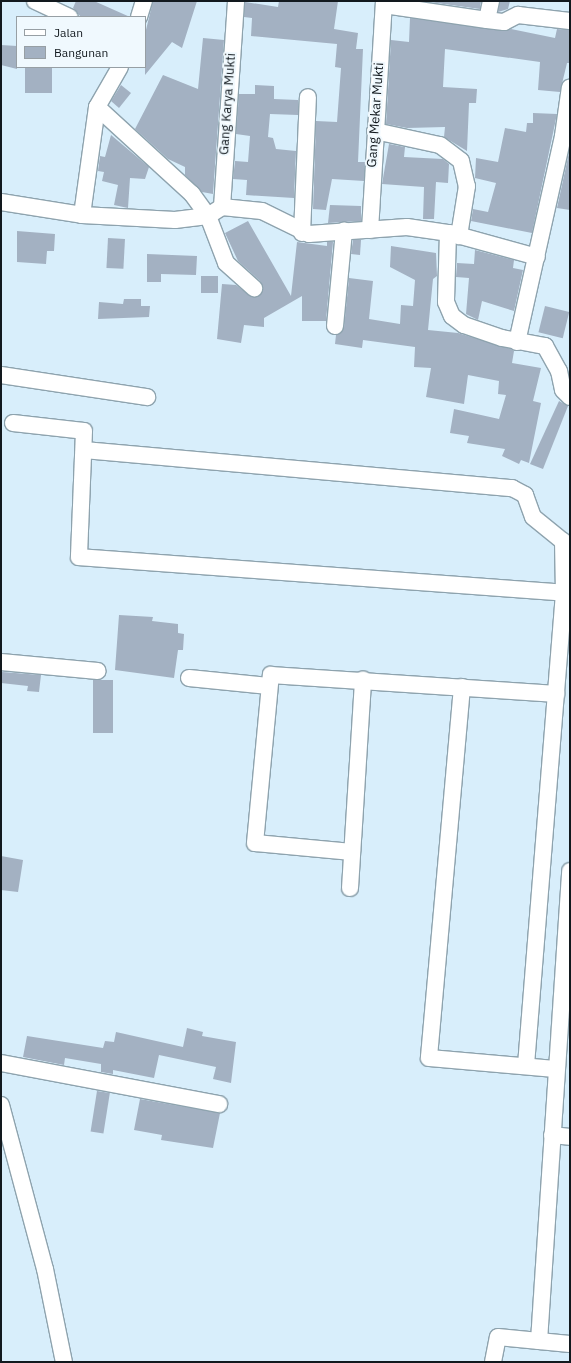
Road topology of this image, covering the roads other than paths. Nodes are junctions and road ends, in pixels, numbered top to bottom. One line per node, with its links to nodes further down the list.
1 (35, 1): 6 (street)
2 (144, 1): 7 (street)
3 (236, 1): 16 (street, Gang Karya Mukti)
4 (491, 1): 8 (street)
5 (384, 3): 8 (street); 14 (street, Gang Mekar Mukti)
6 (65, 10)
7 (139, 16)
8 (487, 20): 9 (street)
9 (570, 21)
10 (119, 68): 13 (street)
11 (570, 87): 23 (street)
12 (308, 97): 21 (street)
13 (97, 107): 17 (street); 18 (street)
14 (375, 131): 20 (street, Gang Mekar Mukti); 22 (street)
15 (1, 202): 17 (street)
16 (222, 208): 18 (street); 21 (street)
17 (82, 215): 18 (street)
18 (208, 216): 24 (street)
19 (344, 230): 20 (street); 21 (street); 25 (street)
20 (370, 230): 22 (street)
21 (302, 233)
22 (454, 234): 23 (street); 26 (street)
23 (537, 257): 26 (street)
24 (254, 288)
25 (336, 326)
26 (517, 342): 29 (street)
27 (1, 375): 28 (street)
28 (148, 397)
29 (570, 397)
30 (13, 423): 31 (street)
31 (84, 450): 32 (street); 32 (street)
32 (567, 593): 39 (street)
33 (1, 662): 34 (street)
34 (98, 671)
35 (189, 678): 37 (street)
36 (363, 679): 37 (street); 38 (street); 40 (street)
37 (269, 686): 40 (street)
38 (462, 687): 39 (street); 44 (street)
39 (556, 694): 44 (street)
40 (352, 852): 42 (street)
41 (570, 871): 45 (street)
42 (350, 888)
43 (1, 1063): 46 (street)
44 (526, 1065): 45 (street)
45 (556, 1069): 48 (street)
46 (219, 1104)
47 (1, 1105): 52 (street)
48 (552, 1135): 49 (street); 50 (street)
49 (570, 1137)
50 (539, 1341): 51 (street); 53 (street)
51 (570, 1344)
52 (64, 1362)
53 (493, 1362)

